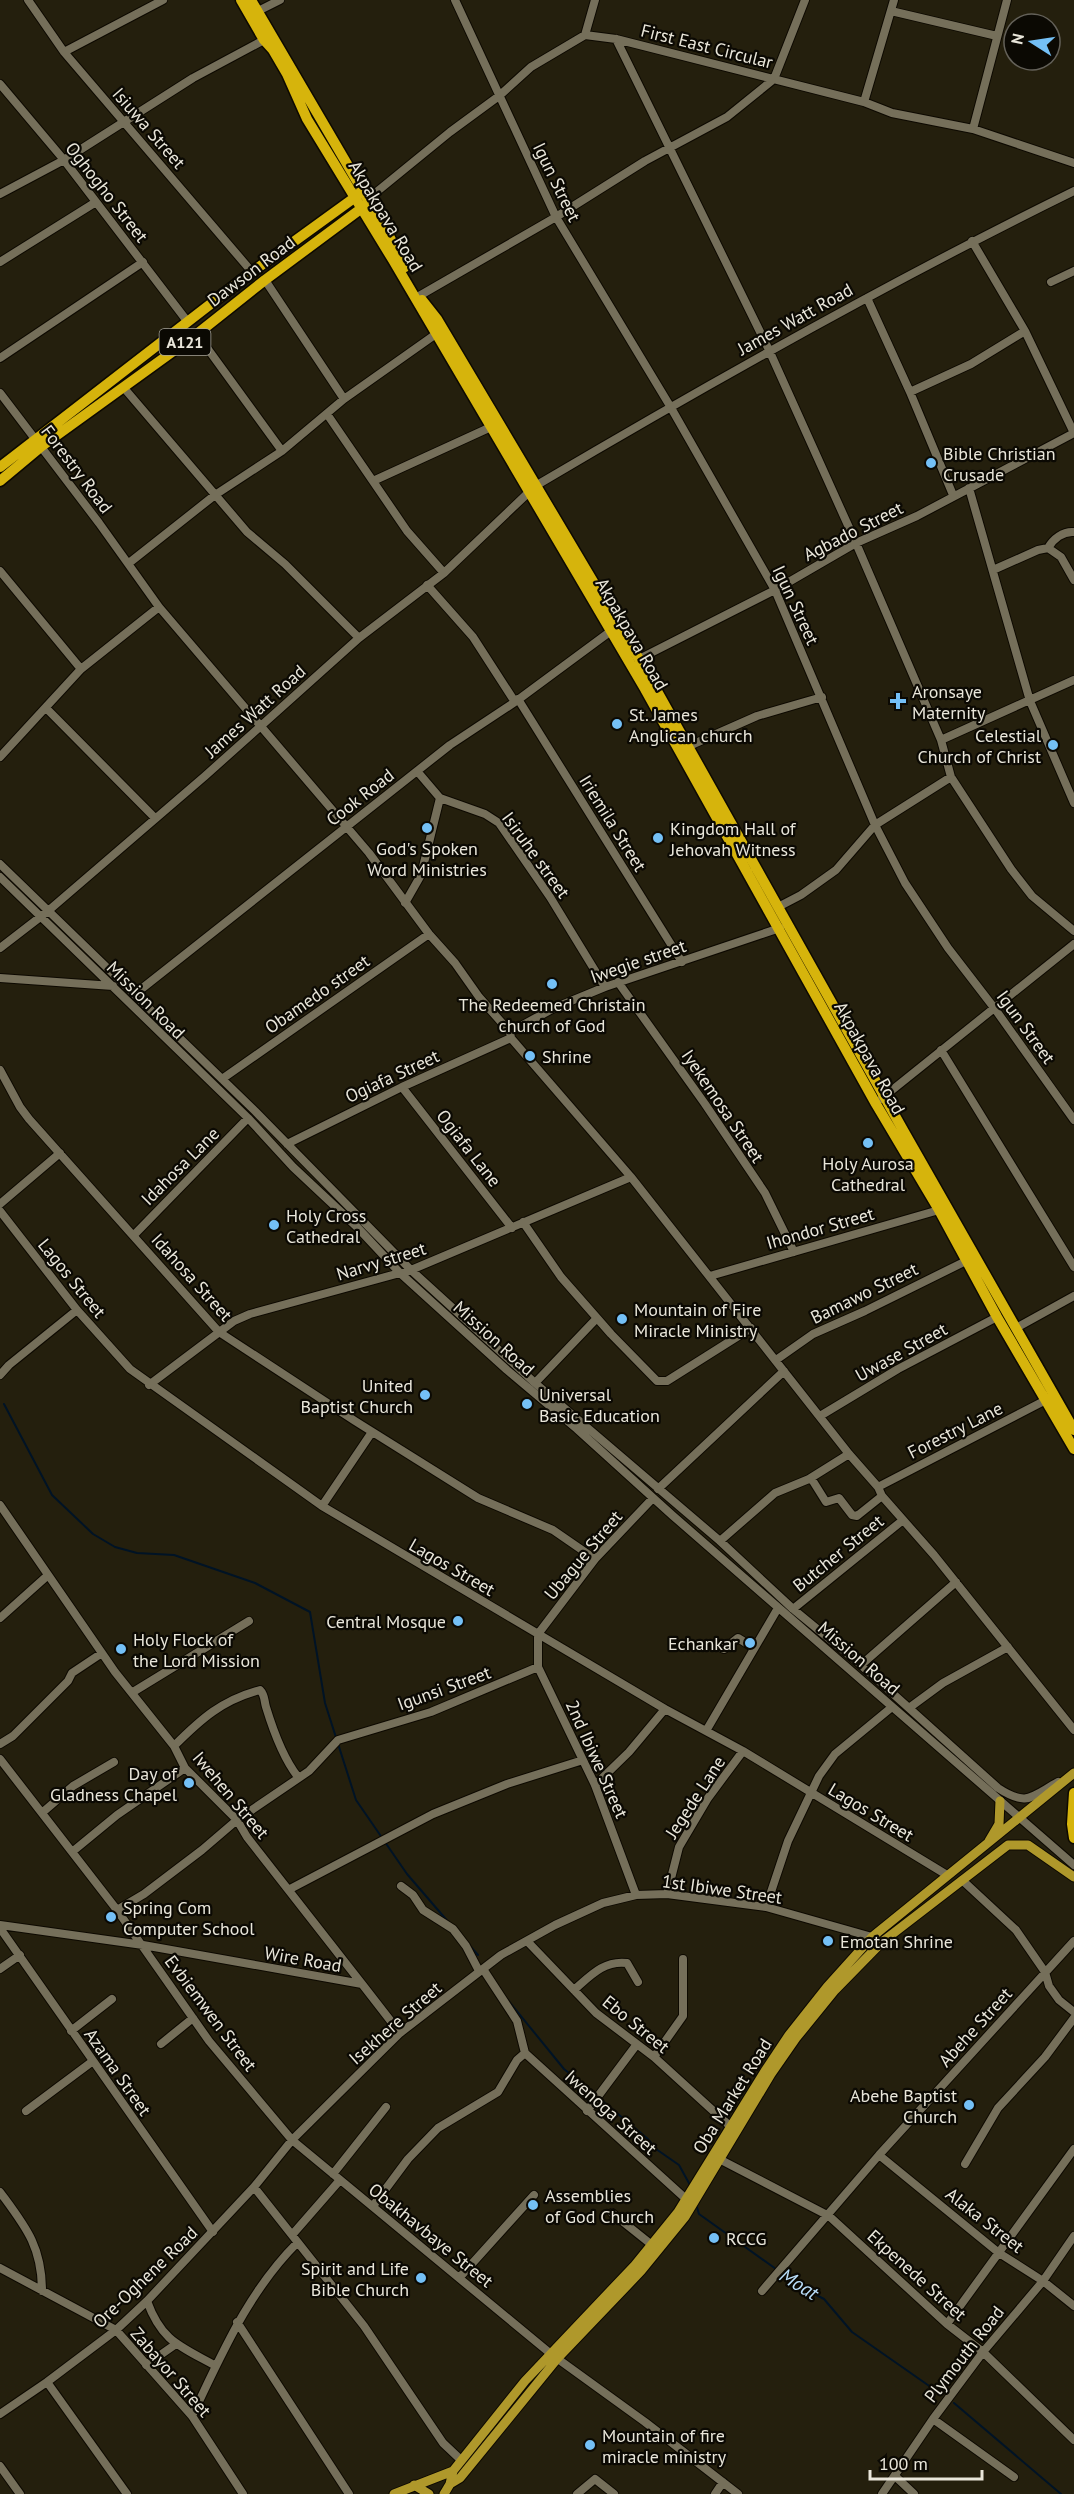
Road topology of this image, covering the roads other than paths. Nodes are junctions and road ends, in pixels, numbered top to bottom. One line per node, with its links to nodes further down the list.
1 (28, 0): 17 (street, Isiuwa Street)
2 (163, 0): 17 (street)
3 (241, 0): 16 (highway, Akpakpava Road)
4 (251, 0): 12 (highway, Akpakpava Road)
5 (280, 0): 12 (street)
6 (455, 0): 20 (street, Igun Street)
7 (595, 0): 13 (street)
8 (805, 0): 18 (street)
9 (894, 0): 11 (street)
10 (1006, 0): 14 (street)
11 (891, 10): 14 (street); 21 (street)
12 (258, 11): 29 (highway, Akpakpava Road)
13 (585, 35): 15 (street, First East Circular); 20 (street)
14 (998, 36): 23 (street)
15 (616, 39): 18 (street, First East Circular); 24 (street)
16 (264, 40): 22 (street); 29 (highway, Akpakpava Road)
17 (63, 52): 22 (street, Isiuwa Street)
18 (774, 79): 21 (street, First East Circular); 24 (street)
19 (0, 84): 25 (street, Oghogho Street)
20 (499, 96): 29 (street); 31 (street, Igun Street)
21 (864, 102): 23 (street, First East Circular)
22 (125, 122): 25 (street); 36 (street, Isiuwa Street)
23 (973, 129): 26 (street, First East Circular)
24 (669, 148): 31 (street); 45 (street)
25 (64, 160): 28 (street); 30 (street, Oghogho Street)
26 (1074, 163)
27 (1074, 190): 32 (street, James Watt Road)
28 (0, 194)
29 (365, 199): 36 (highway, Dawson Road / A121); 37 (highway, Dawson Road / A121); 39 (highway, Akpakpava Road); 44 (highway, Akpakpava Road)
30 (96, 201): 33 (street, Oghogho Street); 34 (street)
31 (556, 218): 39 (street); 51 (street, Igun Street)
32 (972, 241): 40 (street, James Watt Road); 42 (street)
33 (143, 261): 41 (street, Oghogho Street); 46 (street)
34 (0, 262)
35 (1074, 271): 38 (street)
36 (252, 272): 41 (highway, Dawson Road / A121)
37 (265, 280): 43 (highway, Dawson Road / A121); 50 (street)
38 (1051, 282)
39 (419, 296): 60 (highway, Akpakpava Road)
40 (867, 298): 45 (street, James Watt Road); 48 (street)
41 (187, 321): 55 (highway, Dawson Road / A121)
42 (1025, 331): 48 (street); 54 (street)
43 (197, 334): 47 (highway, Dawson Road / A121); 56 (street)
44 (436, 334): 50 (street); 53 (highway, Akpakpava Road)
45 (769, 350): 51 (street, James Watt Road); 66 (street)
46 (0, 358)
47 (124, 388): 55 (highway, Dawson Road / A121); 63 (street)
48 (910, 392): 64 (street)
49 (0, 393): 55 (street, Forestry Road)
50 (344, 399): 52 (street)
51 (670, 406): 60 (street, James Watt Road); 74 (street, Igun Street)
52 (327, 414): 56 (street); 59 (street)
53 (491, 427): 59 (street); 62 (highway, Akpakpava Road)
54 (1074, 433): 61 (street, Agbado Street)
55 (39, 442): 57 (highway, Dawson Road / A121); 58 (highway, Dawson Road / A121); 68 (street, Forestry Road)
56 (282, 451): 63 (street)
57 (0, 467)
58 (0, 481)
59 (373, 481): 71 (street)
60 (537, 485): 78 (highway, Akpakpava Road)
61 (969, 488): 64 (street, Agbado Street); 69 (street)
62 (528, 493): 71 (street, James Watt Road); 76 (highway, Akpakpava Road)
63 (215, 495): 68 (street); 77 (street)
64 (953, 495): 66 (street, Agbado Street)
65 (1074, 532): 67 (street)
66 (856, 543): 74 (street, Agbado Street); 86 (street)
67 (1048, 548): 69 (street); 72 (street)
68 (129, 563): 75 (street, Forestry Road)
69 (993, 570): 83 (street)
70 (0, 571): 79 (street)
71 (444, 573): 73 (street, James Watt Road)
72 (1074, 580)
73 (427, 585): 77 (street, James Watt Road); 82 (street, Iriemila Street)
74 (775, 590): 78 (street, Agbado Street); 81 (street, Igun Street)
75 (159, 607): 79 (street); 85 (street, Forestry Road)
76 (611, 632): 82 (street, Cook Road); 102 (highway, Akpakpava Road)
77 (359, 638): 85 (street, James Watt Road)
78 (639, 659): 87 (highway, Akpakpava Road)
79 (81, 669): 84 (street)
80 (1074, 680): 83 (street)
81 (822, 697): 87 (street); 94 (street, Igun Street)
82 (516, 701): 89 (street, Cook Road); 107 (street, Iriemila Street)
83 (1030, 701): 86 (street); 92 (street)
84 (46, 708): 88 (street); 93 (street)
85 (260, 726): 93 (street, James Watt Road); 95 (street, Forestry Road)
86 (941, 740): 90 (street)
87 (689, 746): 99 (highway, Akpakpava Road)
88 (0, 757)
89 (417, 771): 91 (street); 95 (street, Cook Road)
90 (951, 777): 94 (street); 103 (street)
91 (440, 798): 98 (street); 111 (street, Isiruhe street)
92 (1073, 799)
93 (155, 818): 100 (street, James Watt Road)
94 (874, 825): 99 (street); 113 (street, Igun Street)
95 (345, 827): 98 (street, Forestry Road); 112 (street, Cook Road)
96 (0, 864): 100 (street, Mission Road)
97 (0, 877): 101 (street, Mission Road)
98 (405, 903): 104 (street, Forestry Road)
99 (778, 907): 119 (highway, Akpakpava Road)
100 (48, 911): 101 (street, James Watt Road); 112 (street, Mission Road)
101 (40, 917): 106 (street, James Watt Road); 110 (street, Mission Road)
102 (780, 928): 107 (street, Iwegie street); 119 (highway, Akpakpava Road)
103 (1074, 931)
104 (429, 934): 114 (street, Forestry Road); 117 (street, Obamedo street)
105 (1074, 944): 113 (street)
106 (0, 948)
107 (682, 962): 109 (street, Iwegie street)
108 (0, 978): 110 (street)
109 (618, 982): 111 (street, Iwegie street); 131 (street, Iyekemosa Street)
110 (112, 987): 120 (street, Mission Road)
111 (605, 987): 114 (street, Iwegie street)
112 (135, 994): 117 (street, Mission Road)
113 (995, 1009): 115 (street); 121 (street, Igun Street)
114 (511, 1035): 118 (street, Ogiafa Street); 124 (street, Forestry Road)
115 (941, 1050): 119 (street); 133 (street)
116 (0, 1070): 123 (street, Idahosa Street)
117 (222, 1079): 122 (street, Mission Road)
118 (402, 1087): 122 (street, Ogiafa Street); 129 (street, Ogiafa Lane)
119 (880, 1100): 126 (highway, Akpakpava Road); 142 (highway, Akpakpava Road)
120 (248, 1118): 130 (street, Idahosa Lane); 135 (street, Mission Road)
121 (1074, 1120)
122 (287, 1144): 134 (street, Mission Road)
123 (60, 1153): 125 (street); 130 (street, Idahosa Street)
124 (631, 1177): 128 (street, Narvy street); 136 (street, Forestry Road)
125 (0, 1204)
126 (939, 1210): 131 (street, Ihondor Street); 132 (highway, Akpakpava Road)
127 (0, 1211): 138 (street, Lagos Street)
128 (524, 1222): 129 (street, Narvy street); 140 (street)
129 (512, 1228): 134 (street, Narvy street)
130 (134, 1235): 143 (street, Idahosa Street)
131 (794, 1251): 136 (street, Ihondor Street)
132 (968, 1260): 139 (highway, Akpakpava Road); 144 (street, Bamawo Street)
133 (1074, 1267)
134 (411, 1270): 135 (street, Narvy street); 147 (street, Mission Road)
135 (400, 1273): 143 (street, Narvy street); 159 (street, Mission Road)
136 (710, 1276): 141 (street, Forestry Road)
137 (1074, 1296): 142 (street)
138 (77, 1310): 146 (street); 148 (street, Lagos Street)
139 (997, 1317): 149 (highway, Akpakpava Road); 150 (street, Uwase Street)
140 (597, 1318): 141 (street); 147 (street)
141 (751, 1328): 144 (street, Forestry Road)
142 (1016, 1328): 151 (highway, Akpakpava Road)
143 (219, 1332): 148 (street, Narvy street); 152 (street, Idahosa Street)
144 (776, 1360): 145 (street, Forestry Road)
145 (784, 1371): 150 (street, Forestry Road); 157 (street)
146 (0, 1375)
147 (535, 1383): 157 (street, Mission Road)
148 (149, 1384): 161 (street, Lagos Street)
149 (1046, 1401): 153 (highway, Akpakpava Road); 156 (street, Forestry Lane)
150 (820, 1416): 154 (street, Forestry Road)
151 (1074, 1430)
152 (372, 1432): 161 (street); 164 (street, Idahosa Street)
153 (1074, 1449)
154 (849, 1454): 155 (street); 156 (street, Forestry Road)
155 (811, 1478): 158 (street); 163 (street)
156 (878, 1487): 158 (street, Forestry Road)
157 (658, 1489): 163 (street, Mission Road)
158 (882, 1496): 162 (street, Forestry Road)
159 (653, 1498): 164 (street, Ubague Street); 167 (street, Mission Road)
160 (0, 1505): 165 (street, Iwehen Street)
161 (322, 1506): 171 (street, Lagos Street)
162 (903, 1520): 166 (street, Forestry Road); 168 (street, Butcher Street)
163 (720, 1541): 168 (street, Mission Road)
164 (595, 1559): 171 (street, Ubague Street)
165 (48, 1576): 169 (street); 175 (street, Iwehen Street)
166 (956, 1582): 173 (street, Forestry Road); 176 (street)
167 (778, 1608): 174 (street); 179 (street, Mission Road)
168 (793, 1609): 176 (street, Mission Road)
169 (0, 1618)
170 (249, 1621): 178 (street)
171 (538, 1634): 177 (street, 2nd Ibiwe Street); 181 (street, Lagos Street)
172 (713, 1644): 174 (street)
173 (1008, 1647): 180 (street); 182 (street, Forestry Road)
174 (754, 1648): 183 (street)
175 (102, 1653): 178 (street, Iwehen Street); 184 (street)
176 (861, 1665): 180 (street, Mission Road)
177 (538, 1667): 188 (street, 2nd Ibiwe Street); 192 (street, Igunsi Street)
178 (133, 1692): 185 (street, Iwehen Street)
179 (892, 1707): 195 (street); 196 (street, Mission Road)
180 (909, 1708): 191 (street, Mission Road)
181 (664, 1709): 183 (street, Lagos Street); 193 (street)
182 (1074, 1730)
183 (706, 1731): 186 (street, Lagos Street)
184 (0, 1744)
185 (174, 1746): 190 (street, Iwehen Street); 192 (street)
186 (743, 1751): 195 (street, Lagos Street); 209 (street, Jegede Lane)
187 (0, 1759): 197 (street, Evbiemwen Street)
188 (583, 1760): 193 (street, 2nd Ibiwe Street); 208 (street)
189 (114, 1762): 197 (street)
190 (185, 1768): 199 (street, Iwehen Street); 202 (street)
191 (1071, 1776): 198 (main road, Oba Market Road)
192 (298, 1777): 199 (street)
193 (595, 1785): 210 (street, 2nd Ibiwe Street)
194 (1074, 1793): 200 (highway)
195 (811, 1794): 204 (street, Lagos Street); 211 (street)
196 (1000, 1801): 198 (street, Mission Road); 201 (main road)
197 (43, 1812): 202 (street, Evbiemwen Street)
198 (1020, 1819): 201 (main road, Oba Market Road); 203 (street, Mission Road)
199 (237, 1820): 208 (street, Iwehen Street); 212 (street)
200 (1074, 1838)
201 (987, 1844): 204 (main road, Oba Market Road)
202 (72, 1852): 212 (street, Evbiemwen Street)
203 (1074, 1865)
204 (947, 1875): 214 (main road, Oba Market Road)
205 (1074, 1877): 206 (main road, Oba Market Road)
206 (962, 1880): 217 (main road, Oba Market Road); 223 (street)
207 (401, 1886): 222 (street)
208 (290, 1889): 225 (street, Iwehen Street)
209 (667, 1894): 210 (street, 1st Ibiwe Street); 211 (street, 1st Ibiwe Street)
210 (636, 1895): 215 (street, 1st Ibiwe Street)
211 (766, 1907): 214 (street, 1st Ibiwe Street)
212 (117, 1910): 218 (street, Evbiemwen Street)
213 (0, 1927): 218 (street, Wire Road); 219 (street, Azama Street)
214 (872, 1937): 217 (street, 1st Ibiwe Street); 241 (main road, Oba Market Road)
215 (527, 1941): 222 (street, Isekhere Street); 226 (street, Ebo Street)
216 (1074, 1941): 223 (street, Abehe Street)
217 (882, 1942): 245 (main road, Oba Market Road)
218 (143, 1945): 225 (street, Wire Road); 229 (street, Evbiemwen Street)
219 (20, 1955): 221 (street); 231 (street, Azama Street)
220 (683, 1959): 236 (street)
221 (0, 1969)
222 (481, 1970): 232 (street, Isekhere Street); 235 (street)
223 (1045, 1972): 228 (street); 244 (street, Abehe Street)
224 (638, 1982): 226 (street)
225 (362, 1984): 232 (street, Wire Road)
226 (574, 1990): 234 (street, Ebo Street)
227 (112, 1999): 231 (street)
228 (1074, 2013)
229 (193, 2018): 233 (street); 242 (street, Evbiemwen Street)
230 (1074, 2018): 246 (street)
231 (71, 2031): 237 (street, Azama Street)
232 (400, 2033): 242 (street, Isekhere Street)
233 (160, 2044)
234 (636, 2044): 236 (street, Ebo Street); 240 (street)
235 (525, 2053): 240 (street, Iwenoga Street); 252 (street)
236 (654, 2056): 241 (street, Ebo Street)
237 (93, 2061): 239 (street); 255 (street, Azama Street)
238 (386, 2107): 247 (street)
239 (26, 2111)
240 (587, 2111): 251 (street, Iwenoga Street)
241 (731, 2127): 251 (main road, Oba Market Road)
242 (292, 2140): 247 (street, Obakhavbaye Street); 248 (street, Ore-Oghene Road)
243 (1074, 2149): 259 (street)
244 (879, 2155): 254 (street, Abehe Street); 259 (street, Alaka Street)
245 (721, 2160): 254 (street, Ekpenede Street); 272 (main road, Oba Market Road)
246 (965, 2164)
247 (337, 2177): 252 (street, Obakhavbaye Street); 257 (street)
248 (254, 2187): 255 (street, Ore-Oghene Road); 257 (street)
249 (0, 2192): 263 (street)
250 (534, 2195): 261 (street)
251 (686, 2199): 258 (main road, Oba Market Road)
252 (373, 2206): 261 (street, Obakhavbaye Street)
253 (612, 2213): 258 (street)
254 (829, 2216): 264 (street, Abehe Street); 268 (street, Ekpenede Street)
255 (213, 2232): 265 (street, Ore-Oghene Road)
256 (1074, 2236): 262 (street, Plymouth Road)
257 (294, 2239): 267 (street); 280 (street)
258 (652, 2245): 272 (main road, Oba Market Road)
259 (999, 2253): 262 (street, Alaka Street); 268 (street)
260 (0, 2268): 263 (street)
261 (460, 2277): 272 (street, Obakhavbaye Street)
262 (1043, 2281): 266 (street, Alaka Street); 271 (street, Plymouth Road)
263 (42, 2290): 269 (street)
264 (762, 2291)
265 (147, 2301): 269 (street, Ore-Oghene Road); 270 (street)
266 (1074, 2306)
267 (237, 2322): 274 (street); 291 (street)
268 (947, 2324): 271 (street, Ekpenede Street)
269 (116, 2330): 273 (street, Zabayor Street); 275 (street, Ore-Oghene Road)
270 (176, 2344): 273 (street); 274 (street)
271 (983, 2352): 278 (street, Plymouth Road); 279 (street, Ekpenede Street)
272 (554, 2356): 280 (main road, Oba Market Road); 285 (street, Obakhavbaye Street); 286 (main road, Oba Market Road)
273 (146, 2365): 277 (street, Zabayor Street)
274 (216, 2366): 277 (street)
275 (47, 2382): 276 (street, Ore-Oghene Road); 289 (street)
276 (0, 2414)
277 (192, 2416): 290 (street, Zabayor Street)
278 (933, 2419): 283 (street, Plymouth Road); 284 (street)
279 (1074, 2440)
280 (461, 2460): 282 (main road, Oba Market Road)
281 (0, 2466): 288 (street)
282 (453, 2471): 286 (main road); 287 (main road)
283 (895, 2476): 299 (street, Plymouth Road); 300 (street)
284 (1014, 2477)
285 (723, 2482): 297 (street); 298 (street, Obakhavbaye Street)
286 (450, 2484): 294 (main road)
287 (414, 2485): 292 (main road); 293 (main road)
288 (20, 2494)
289 (127, 2494)
290 (243, 2494)
291 (350, 2494)
292 (394, 2494)
293 (429, 2494)
294 (444, 2494)
295 (577, 2494): 296 (street)
296 (614, 2494)
297 (715, 2494)
298 (738, 2494)
299 (882, 2494)
300 (914, 2494)

